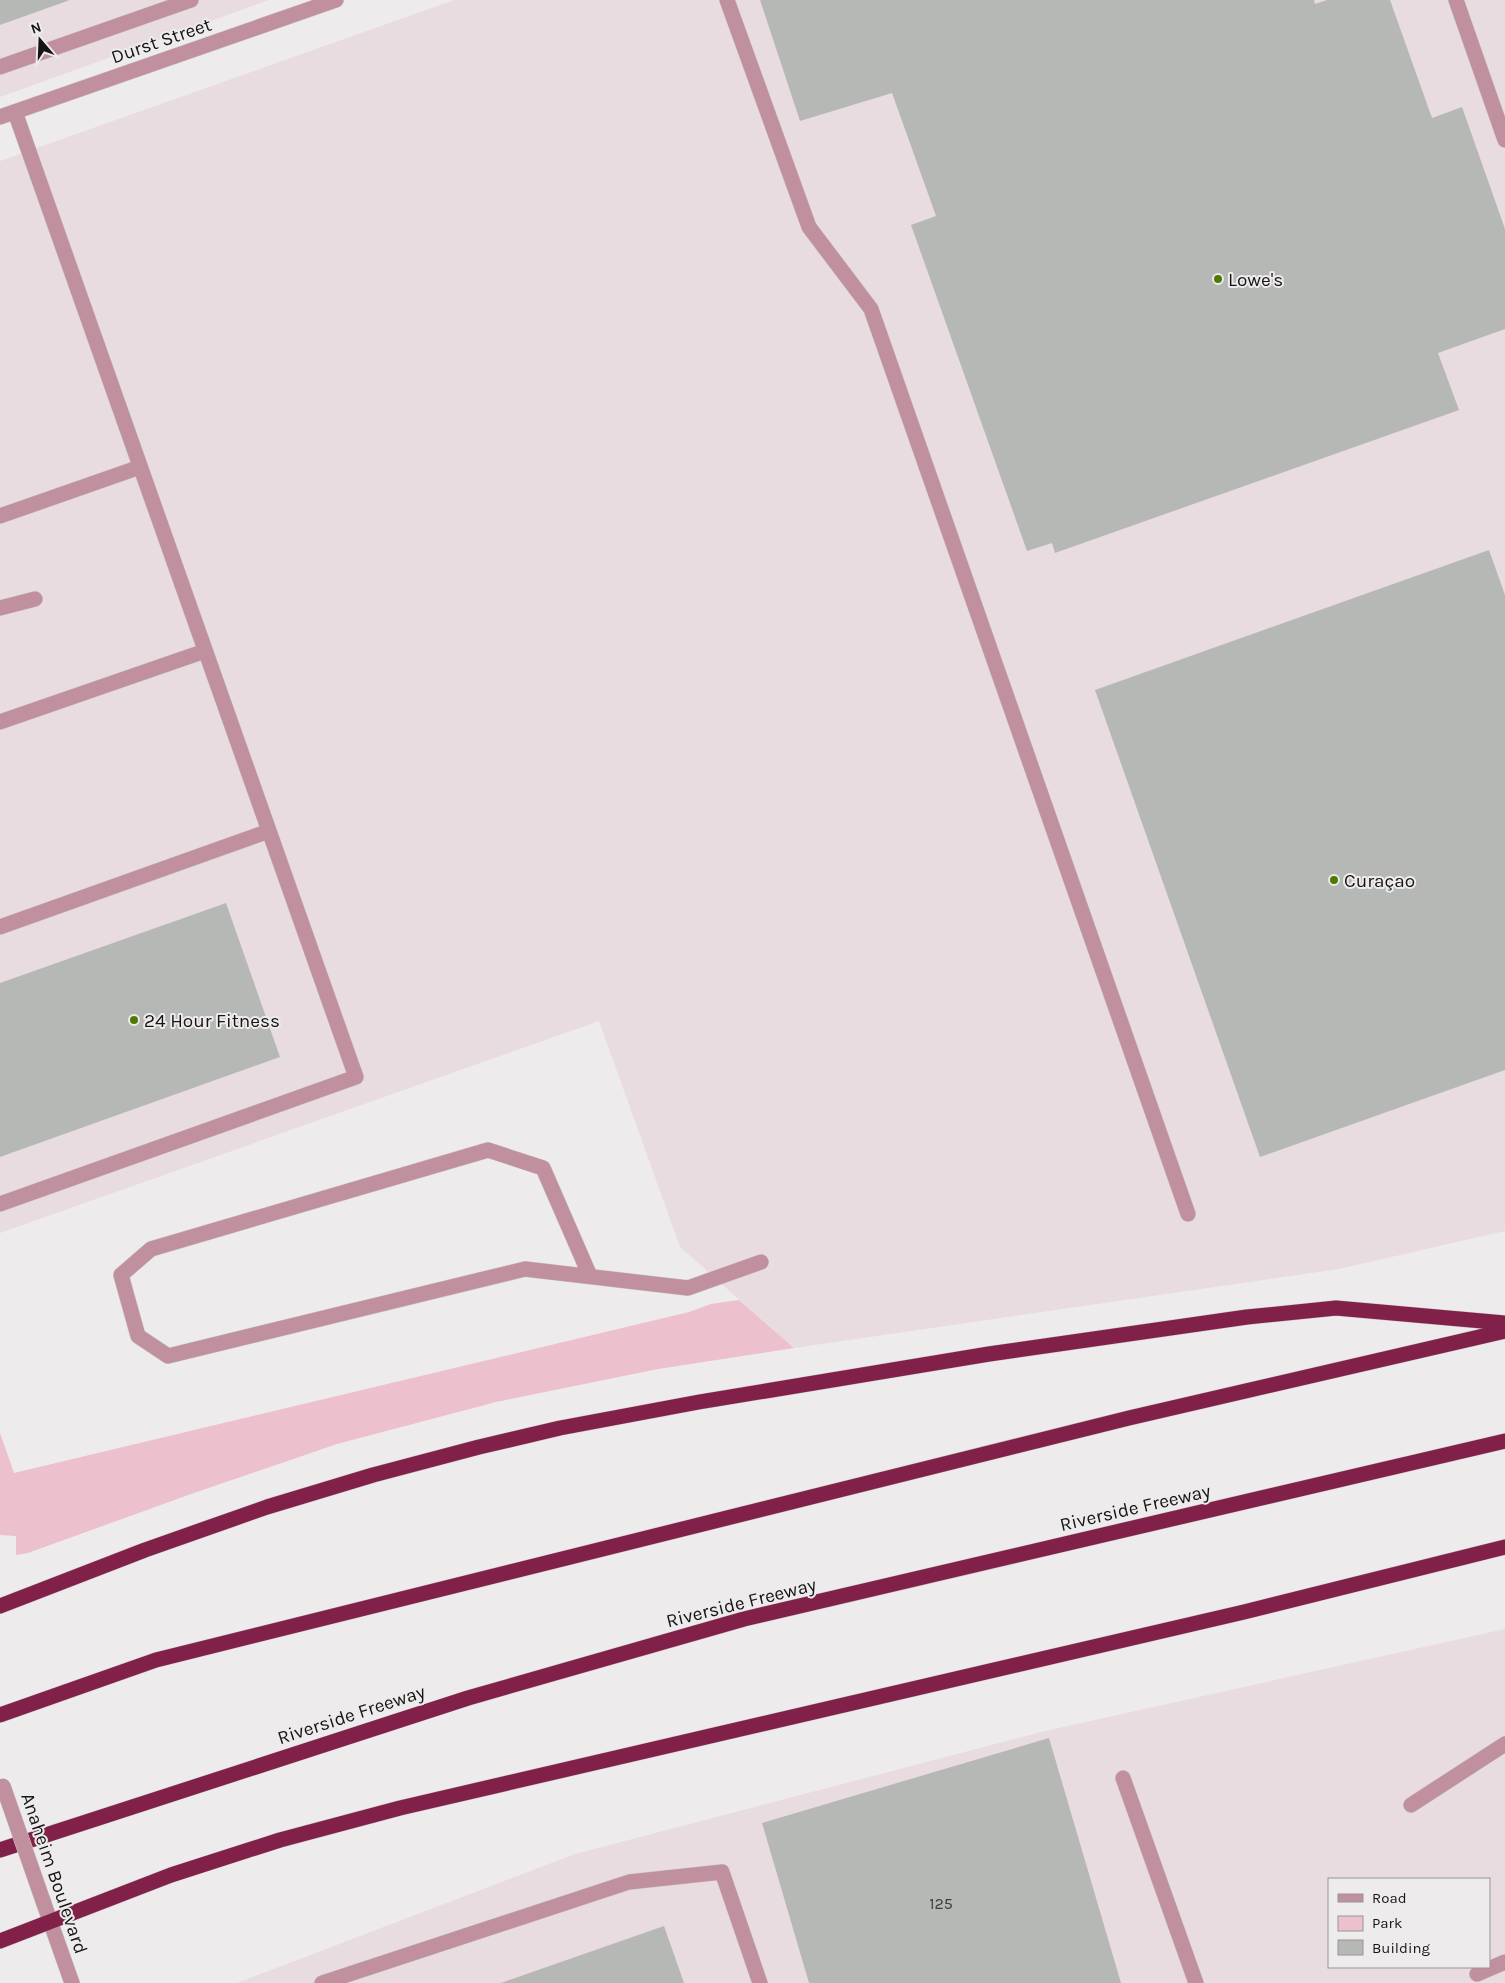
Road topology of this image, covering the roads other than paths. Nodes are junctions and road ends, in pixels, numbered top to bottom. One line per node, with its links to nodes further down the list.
1 (336, 0): 6 (street, Durst Street)
2 (727, 0): 18 (street)
3 (1456, 0): 8 (street)
4 (187, 2): 5 (street)
5 (0, 67)
6 (15, 112): 7 (street, Durst Street); 9 (street)
7 (0, 117)
8 (1505, 140)
9 (140, 466): 10 (street); 13 (street)
10 (0, 516)
11 (35, 599): 12 (street)
12 (0, 608)
13 (205, 651): 14 (street); 15 (street)
14 (0, 722)
15 (269, 832): 16 (street); 17 (street)
16 (0, 927)
17 (0, 1204)
18 (1188, 1214)
19 (761, 1262): 20 (street)
20 (590, 1276): 20 (street)
21 (1505, 1323): 25 (highway)
22 (1505, 1330): 26 (highway)
23 (1505, 1441): 31 (highway, Riverside Freeway)
24 (1505, 1546): 32 (highway)
25 (0, 1606)
26 (0, 1715)
27 (1505, 1744): 30 (street)
28 (0, 1776): 32 (street, Anaheim Boulevard, bridge)
29 (1123, 1778): 39 (street)
30 (1411, 1805)
31 (0, 1850)
32 (50, 1921): 33 (highway); 36 (street, Anaheim Boulevard)
33 (0, 1941)
34 (1505, 1962): 35 (street)
35 (1477, 1974)
36 (72, 1983)
37 (322, 1983): 38 (street)
38 (760, 1983)
39 (1196, 1983)

